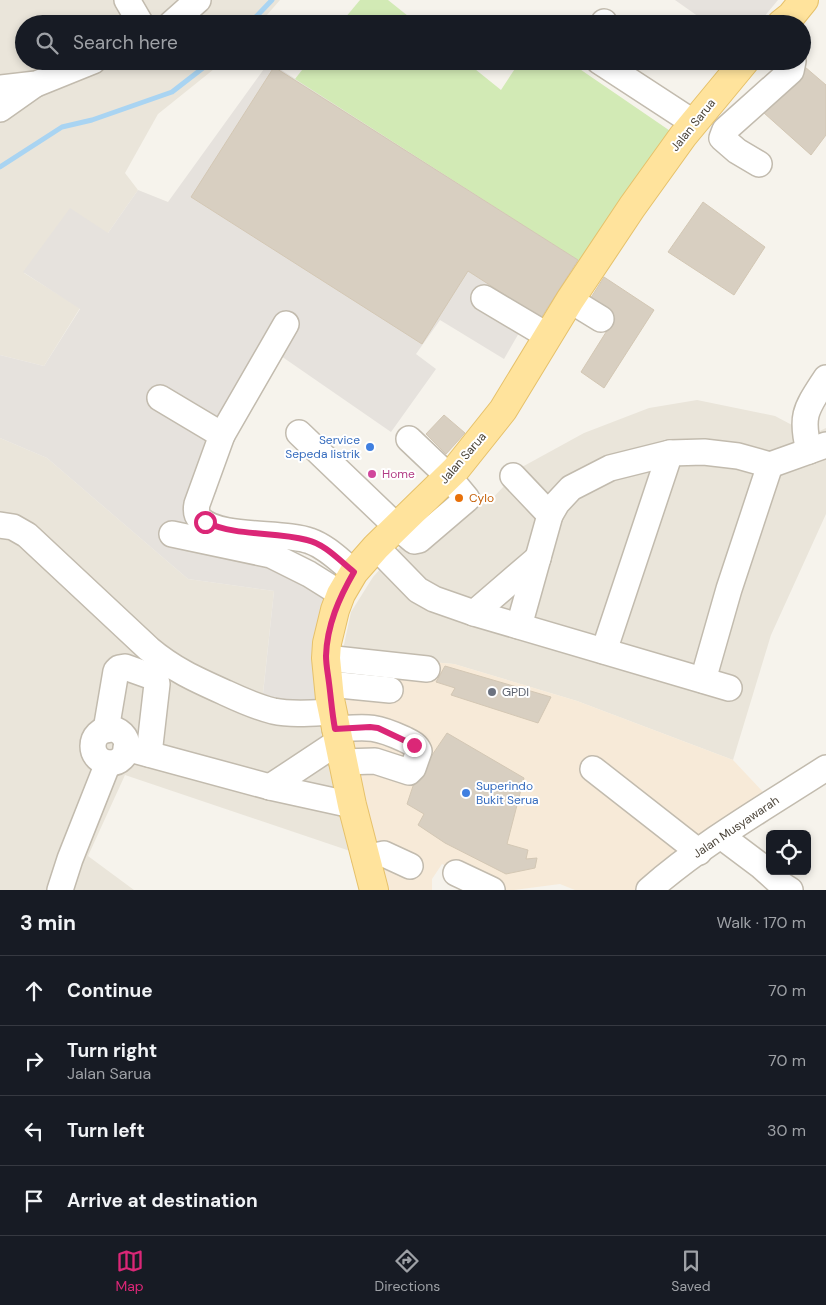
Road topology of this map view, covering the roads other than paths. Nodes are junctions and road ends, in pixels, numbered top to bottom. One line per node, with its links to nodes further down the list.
1 (126, 0): 5 (street)
2 (198, 0): 6 (street)
3 (783, 0): 7 (main road)
4 (804, 0): 8 (main road)
5 (135, 15)
6 (181, 15)
7 (775, 15)
8 (792, 15)
9 (71, 70): 13 (street)
10 (612, 70): 16 (street)
11 (738, 70): 16 (main road, Jalan Sarua)
12 (791, 70): 17 (street)
13 (36, 84): 14 (street); 15 (street)
14 (0, 88)
15 (0, 109)
16 (694, 123): 19 (main road, Jalan Sarua)
17 (759, 164)
18 (484, 298): 22 (street)
19 (570, 300): 20 (street); 22 (main road, Jalan Sarua)
20 (602, 318)
21 (286, 324): 26 (street)
22 (548, 336): 31 (main road, Jalan Sarua)
23 (826, 378): 28 (street)
24 (160, 398): 26 (street)
25 (299, 433): 35 (street)
26 (222, 435): 39 (street)
27 (409, 439): 31 (street)
28 (817, 448): 30 (street)
29 (670, 453): 30 (street); 33 (street); 42 (street)
30 (770, 465): 45 (street)
31 (448, 476): 35 (main road, Jalan Sarua)
32 (513, 476): 33 (street)
33 (550, 515): 38 (street)
34 (0, 524): 50 (street)
35 (396, 526): 37 (main road, Jalan Sarua)
36 (172, 534): 39 (street)
37 (376, 547): 39 (main road, Jalan Sarua); 40 (street)
38 (538, 558): 40 (street); 41 (street)
39 (348, 583): 43 (main road, Jalan Sarua)
40 (474, 614): 41 (street)
41 (519, 626): 42 (street)
42 (604, 651): 45 (street)
43 (326, 658): 44 (street); 46 (main road, Jalan Sarua)
44 (427, 669)
45 (702, 680): 47 (street)
46 (329, 684): 48 (street); 50 (main road, Jalan Sarua)
47 (729, 688)
48 (390, 690)
49 (378, 728): 50 (street); 52 (street); 52 (street)
50 (337, 736): 52 (street); 55 (street); 56 (main road, Jalan Sarua)
51 (127, 755): 51 (street); 55 (street); 62 (street)
52 (382, 763)
53 (593, 768): 58 (street)
54 (826, 768): 57 (street, Jalan Musyawarah)
55 (270, 787): 56 (street)
56 (352, 805): 59 (main road, Jalan Sarua)
57 (721, 836): 58 (street, Jalan Musyawarah); 66 (street)
58 (699, 852): 65 (street, Jalan Musyawarah)
59 (365, 858): 60 (street); 63 (main road, Jalan Sarua)
60 (410, 866)
61 (456, 873): 64 (street)
62 (60, 890)
63 (374, 890)
64 (492, 890)
65 (649, 890)
66 (790, 890)

